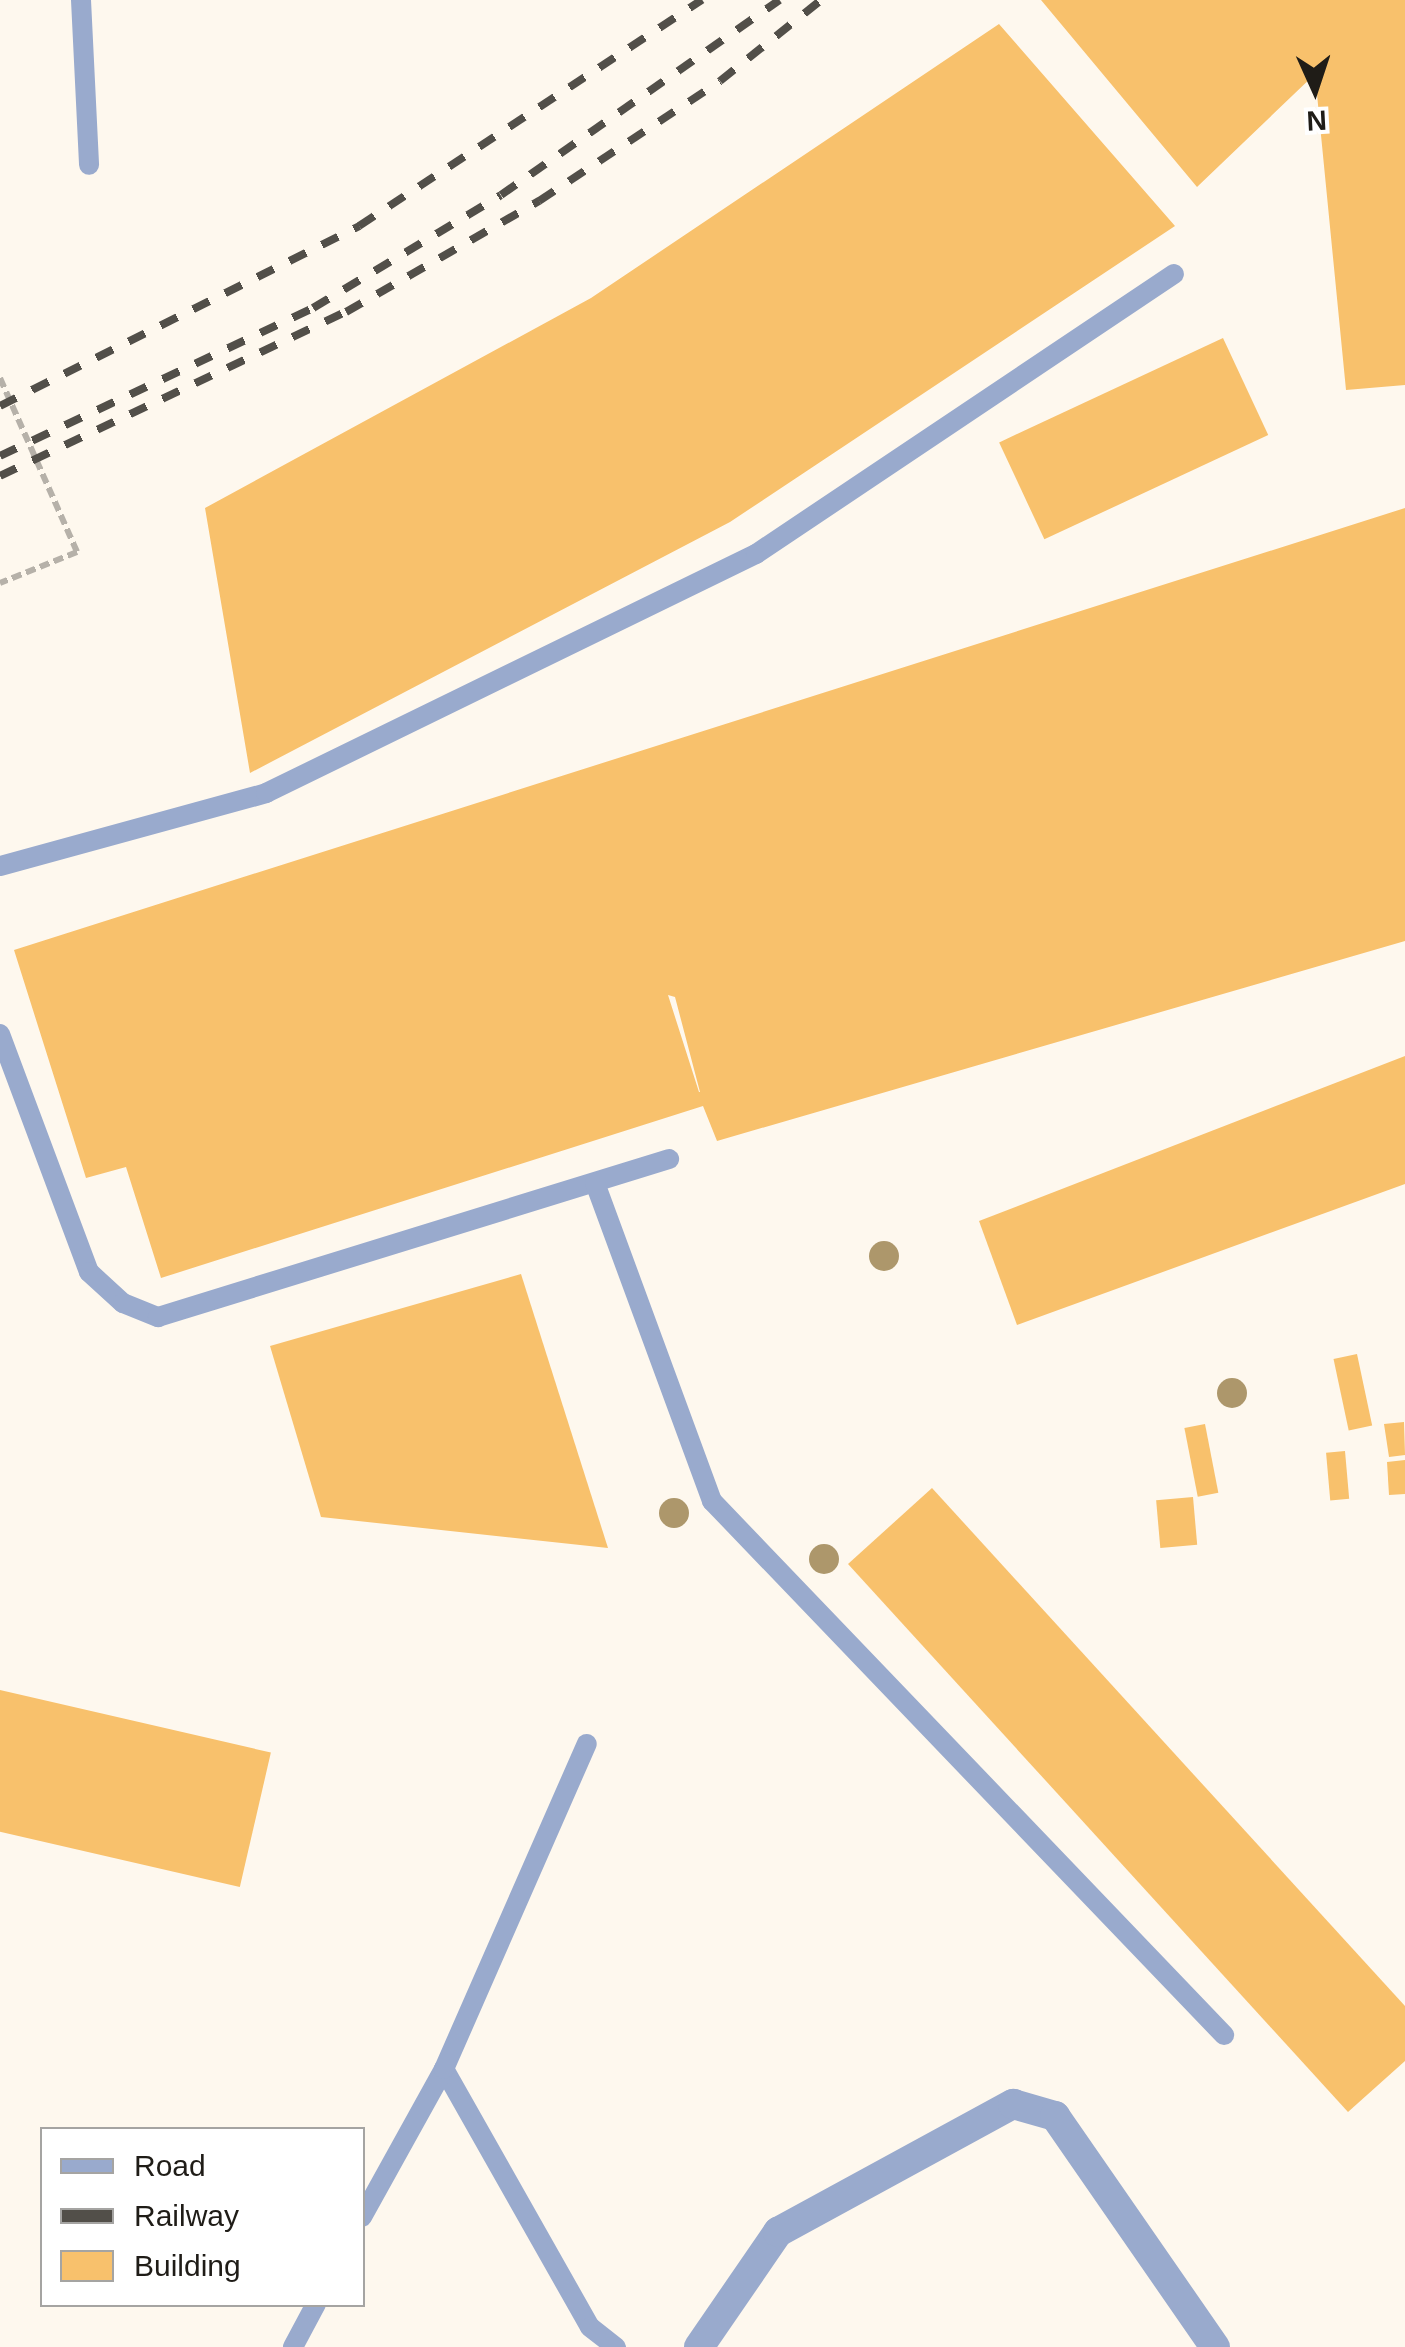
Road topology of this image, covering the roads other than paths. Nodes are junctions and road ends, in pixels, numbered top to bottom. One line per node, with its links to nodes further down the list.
1 (82, 9): 2 (lane)
2 (89, 165)
3 (1174, 274): 4 (lane)
4 (0, 866)
5 (0, 1034): 7 (lane)
6 (669, 1159): 7 (lane)
7 (595, 1183): 9 (lane)
8 (588, 1744): 10 (lane)
9 (1224, 2035)
10 (444, 2069): 11 (lane); 14 (lane)
11 (365, 2212)
12 (314, 2307): 13 (lane)
13 (293, 2347)
14 (616, 2347)
15 (699, 2347): 16 (street)
16 (1215, 2347)

